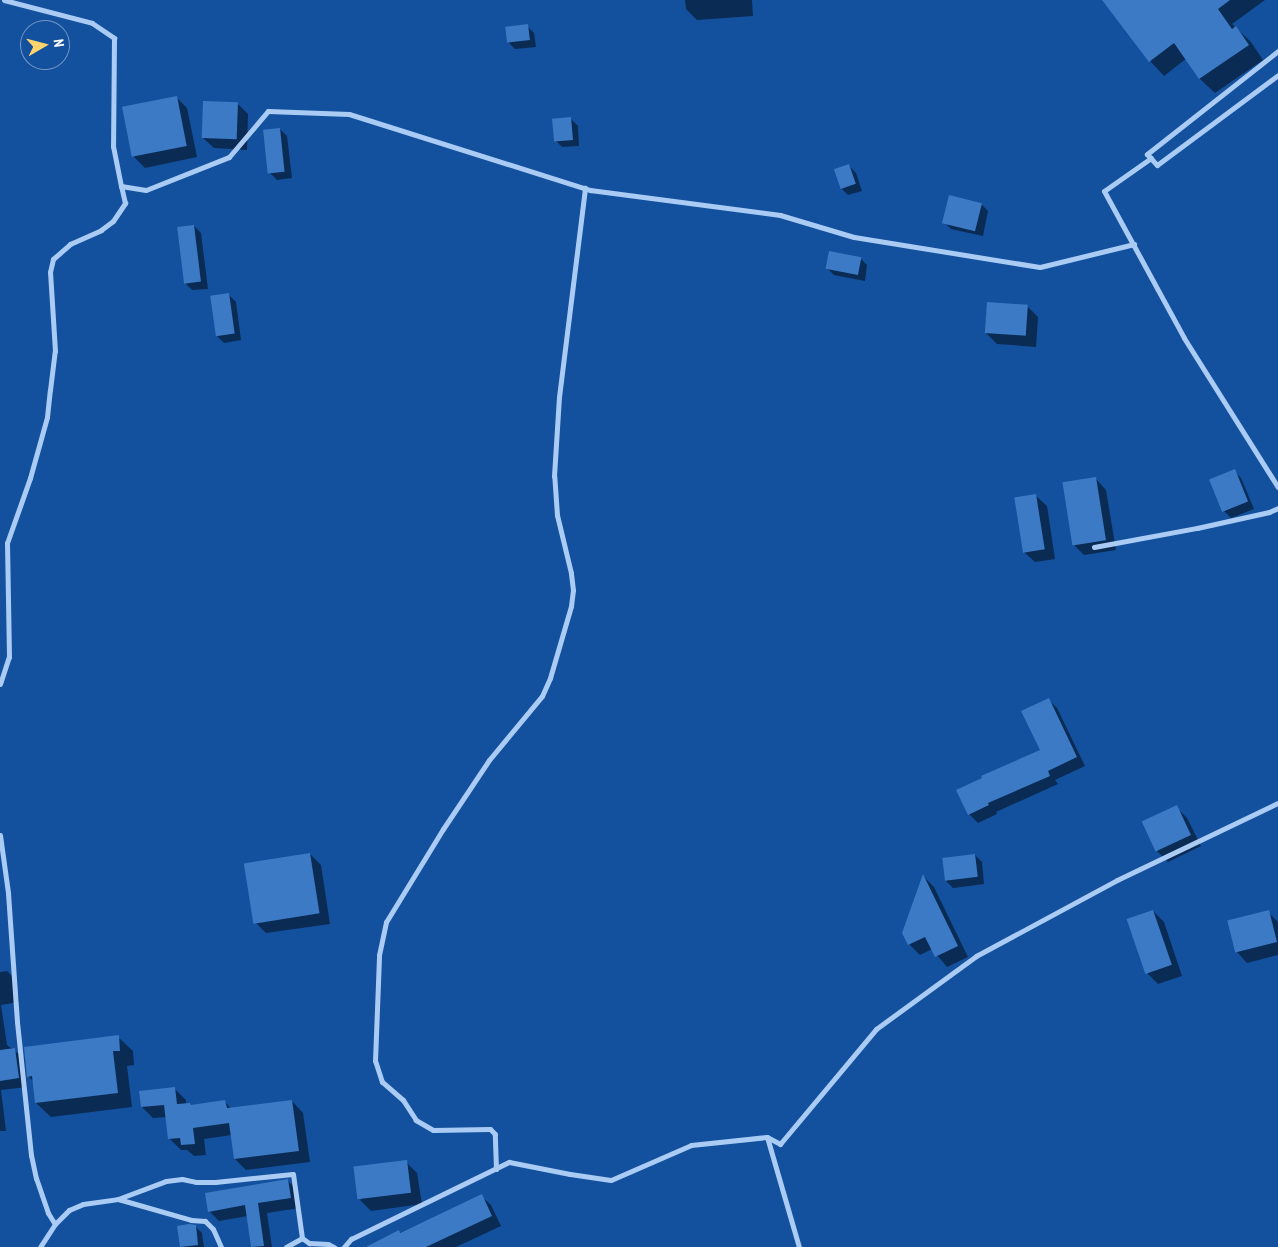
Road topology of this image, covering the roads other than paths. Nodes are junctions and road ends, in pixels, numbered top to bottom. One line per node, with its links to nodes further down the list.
1 (4, 0): 5 (street)
2 (1278, 51): 4 (street)
3 (1278, 75): 4 (street)
4 (1151, 158): 7 (street)
5 (121, 186): 6 (street); 11 (street)
6 (585, 188): 7 (street); 15 (street)
7 (1134, 244): 8 (street)
8 (1278, 487)
9 (1278, 508): 10 (street)
10 (1094, 547)
11 (0, 684)
12 (1278, 803): 14 (street)
13 (0, 835): 17 (street)
14 (767, 1137): 15 (street); 24 (street)
15 (496, 1169): 23 (street)
16 (118, 1198): 17 (street); 18 (street); 20 (street)
17 (55, 1224): 19 (street)
18 (302, 1238): 21 (street); 22 (street)
19 (40, 1247)
20 (221, 1247)
21 (286, 1247)
22 (334, 1247)
23 (344, 1247)
24 (799, 1247)

